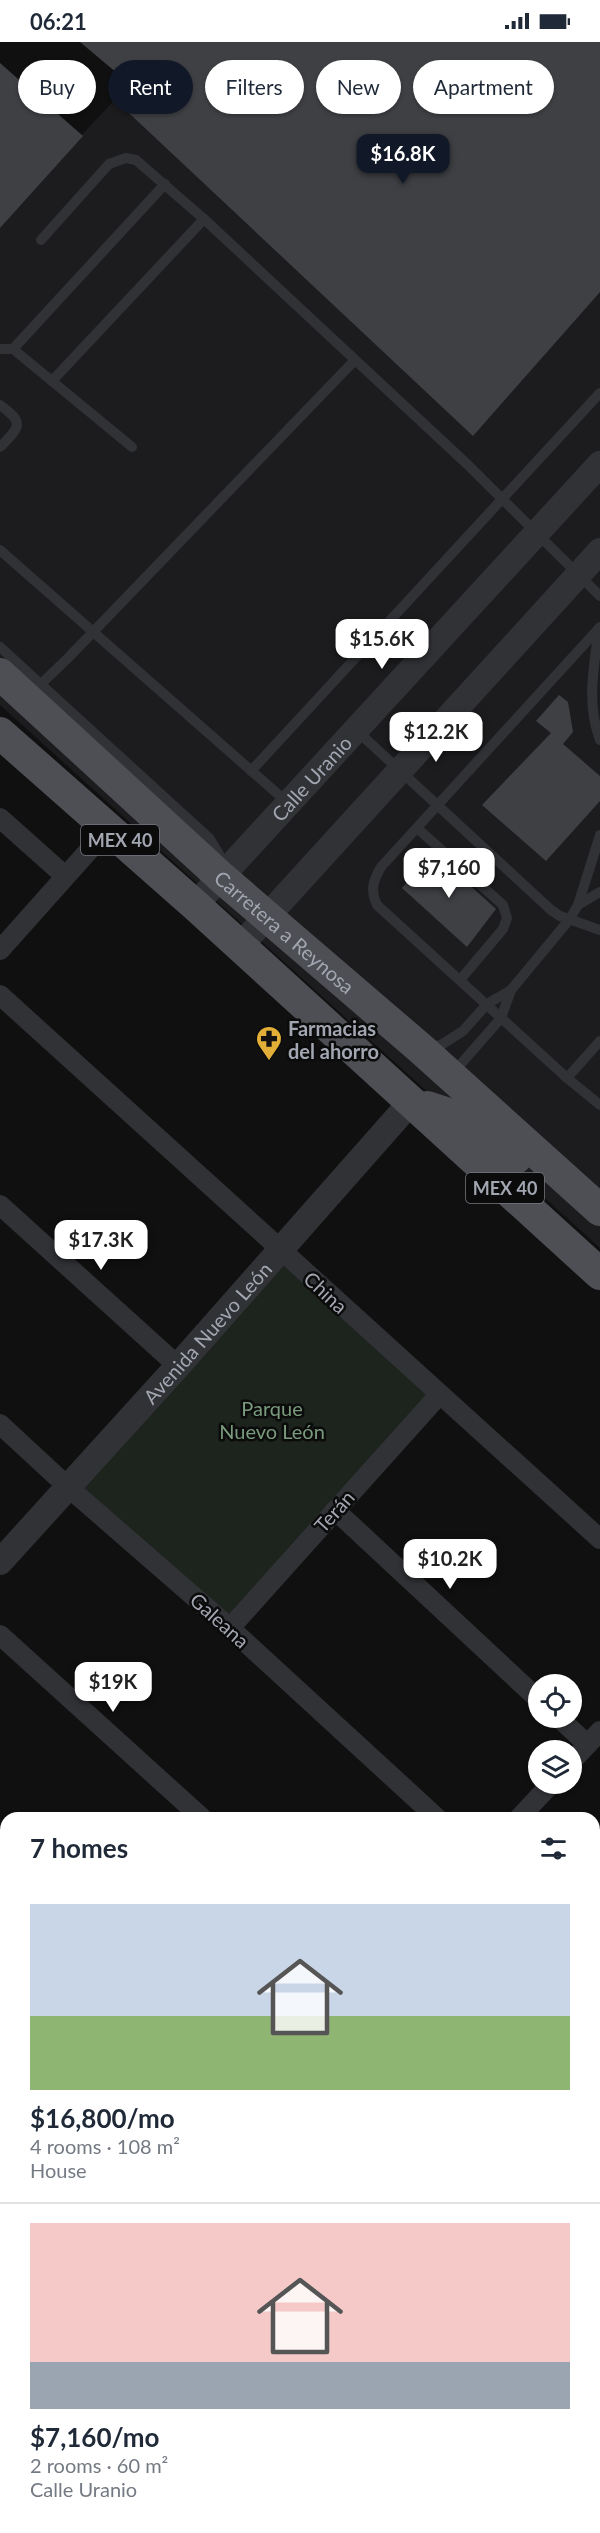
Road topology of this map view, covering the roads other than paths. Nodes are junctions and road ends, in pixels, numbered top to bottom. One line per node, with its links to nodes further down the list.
1 (165, 183): 2 (lane); 3 (lane); 5 (lane)
2 (204, 219): 6 (lane); 7 (lane)
3 (40, 240)
4 (0, 349): 5 (lane)
5 (13, 350): 7 (lane)
6 (355, 360): 13 (lane); 20 (lane)
7 (52, 381): 11 (lane)
8 (600, 393): 13 (lane)
9 (0, 405): 10 (lane)
10 (0, 447)
11 (132, 447)
12 (600, 465): 14 (street, Calle Uranio)
13 (503, 498): 14 (lane); 27 (lane)
14 (537, 533): 17 (lane); 23 (street, Calle Uranio)
15 (0, 550): 20 (lane)
16 (600, 551): 17 (street)
17 (578, 575): 18 (lane); 26 (street)
18 (600, 596)
19 (600, 628): 25 (lane); 29 (lane)
20 (93, 631): 22 (lane); 27 (lane)
21 (0, 647): 22 (lane)
22 (15, 687): 35 (main road, Carretera a Reynosa / MEX 40)
23 (356, 730): 26 (lane); 28 (street, Calle Uranio)
24 (0, 733): 32 (main road, Carretera a Reynosa / MEX 40)
25 (600, 740)
26 (401, 770): 29 (lane); 39 (street)
27 (251, 771): 28 (lane)
28 (289, 803): 35 (street, Calle Uranio)
29 (438, 805): 31 (lane); 40 (lane)
30 (0, 818): 34 (street)
31 (417, 828): 44 (lane); 44 (lane)
32 (108, 829): 34 (street); 37 (main road, Carretera a Reynosa / MEX 40)
33 (600, 835): 38 (lane)
34 (65, 876): 43 (street)
35 (222, 878): 37 (street, Calle Uranio); 39 (main road, Carretera a Reynosa / MEX 40)
36 (600, 892): 38 (lane)
37 (195, 905): 42 (main road, Carretera a Reynosa / MEX 40)
38 (578, 905): 40 (lane)
39 (266, 916): 42 (street); 45 (main road, Carretera a Reynosa / MEX 40)
40 (569, 920): 41 (lane); 46 (lane)
41 (600, 930)
42 (240, 946): 54 (main road, Carretera a Reynosa / MEX 40)
43 (0, 950)
44 (460, 980): 48 (lane)
45 (345, 985): 51 (main road, Carretera a Reynosa / MEX 40); 54 (main road)
46 (511, 990): 48 (lane); 49 (lane)
47 (0, 995): 59 (street, China)
48 (487, 1004): 49 (lane); 51 (lane)
49 (501, 1018): 52 (lane); 53 (lane)
50 (600, 1041): 53 (lane)
51 (420, 1048): 52 (main road, Carretera a Reynosa / MEX 40)
52 (450, 1075): 56 (main road, Carretera a Reynosa / MEX 40)
53 (567, 1078): 55 (lane)
54 (411, 1102): 56 (main road); 59 (street, Avenida Nuevo León); 60 (main road, Carretera a Reynosa / MEX 40)
55 (600, 1105)
56 (573, 1185): 58 (main road, Carretera a Reynosa / MEX 40)
57 (0, 1205): 61 (street)
58 (600, 1210)
59 (279, 1249): 61 (street, Avenida Nuevo León); 62 (street, China)
60 (600, 1274)
61 (177, 1366): 64 (street, Avenida Nuevo León)
62 (439, 1395): 65 (street, Terán); 66 (street, China)
63 (0, 1424): 64 (street, Galeana)
64 (68, 1487): 67 (street, Avenida Nuevo León); 68 (street, Galeana)
65 (335, 1510): 68 (street, Terán); 70 (street)
66 (600, 1539)
67 (0, 1562)
68 (230, 1628): 76 (street, Galeana)
69 (0, 1635): 75 (street)
70 (528, 1690)
71 (577, 1728): 72 (street)
72 (594, 1737): 73 (street)
73 (582, 1750)
74 (542, 1794): 77 (street)
75 (195, 1812)
76 (431, 1812)
77 (525, 1812)

